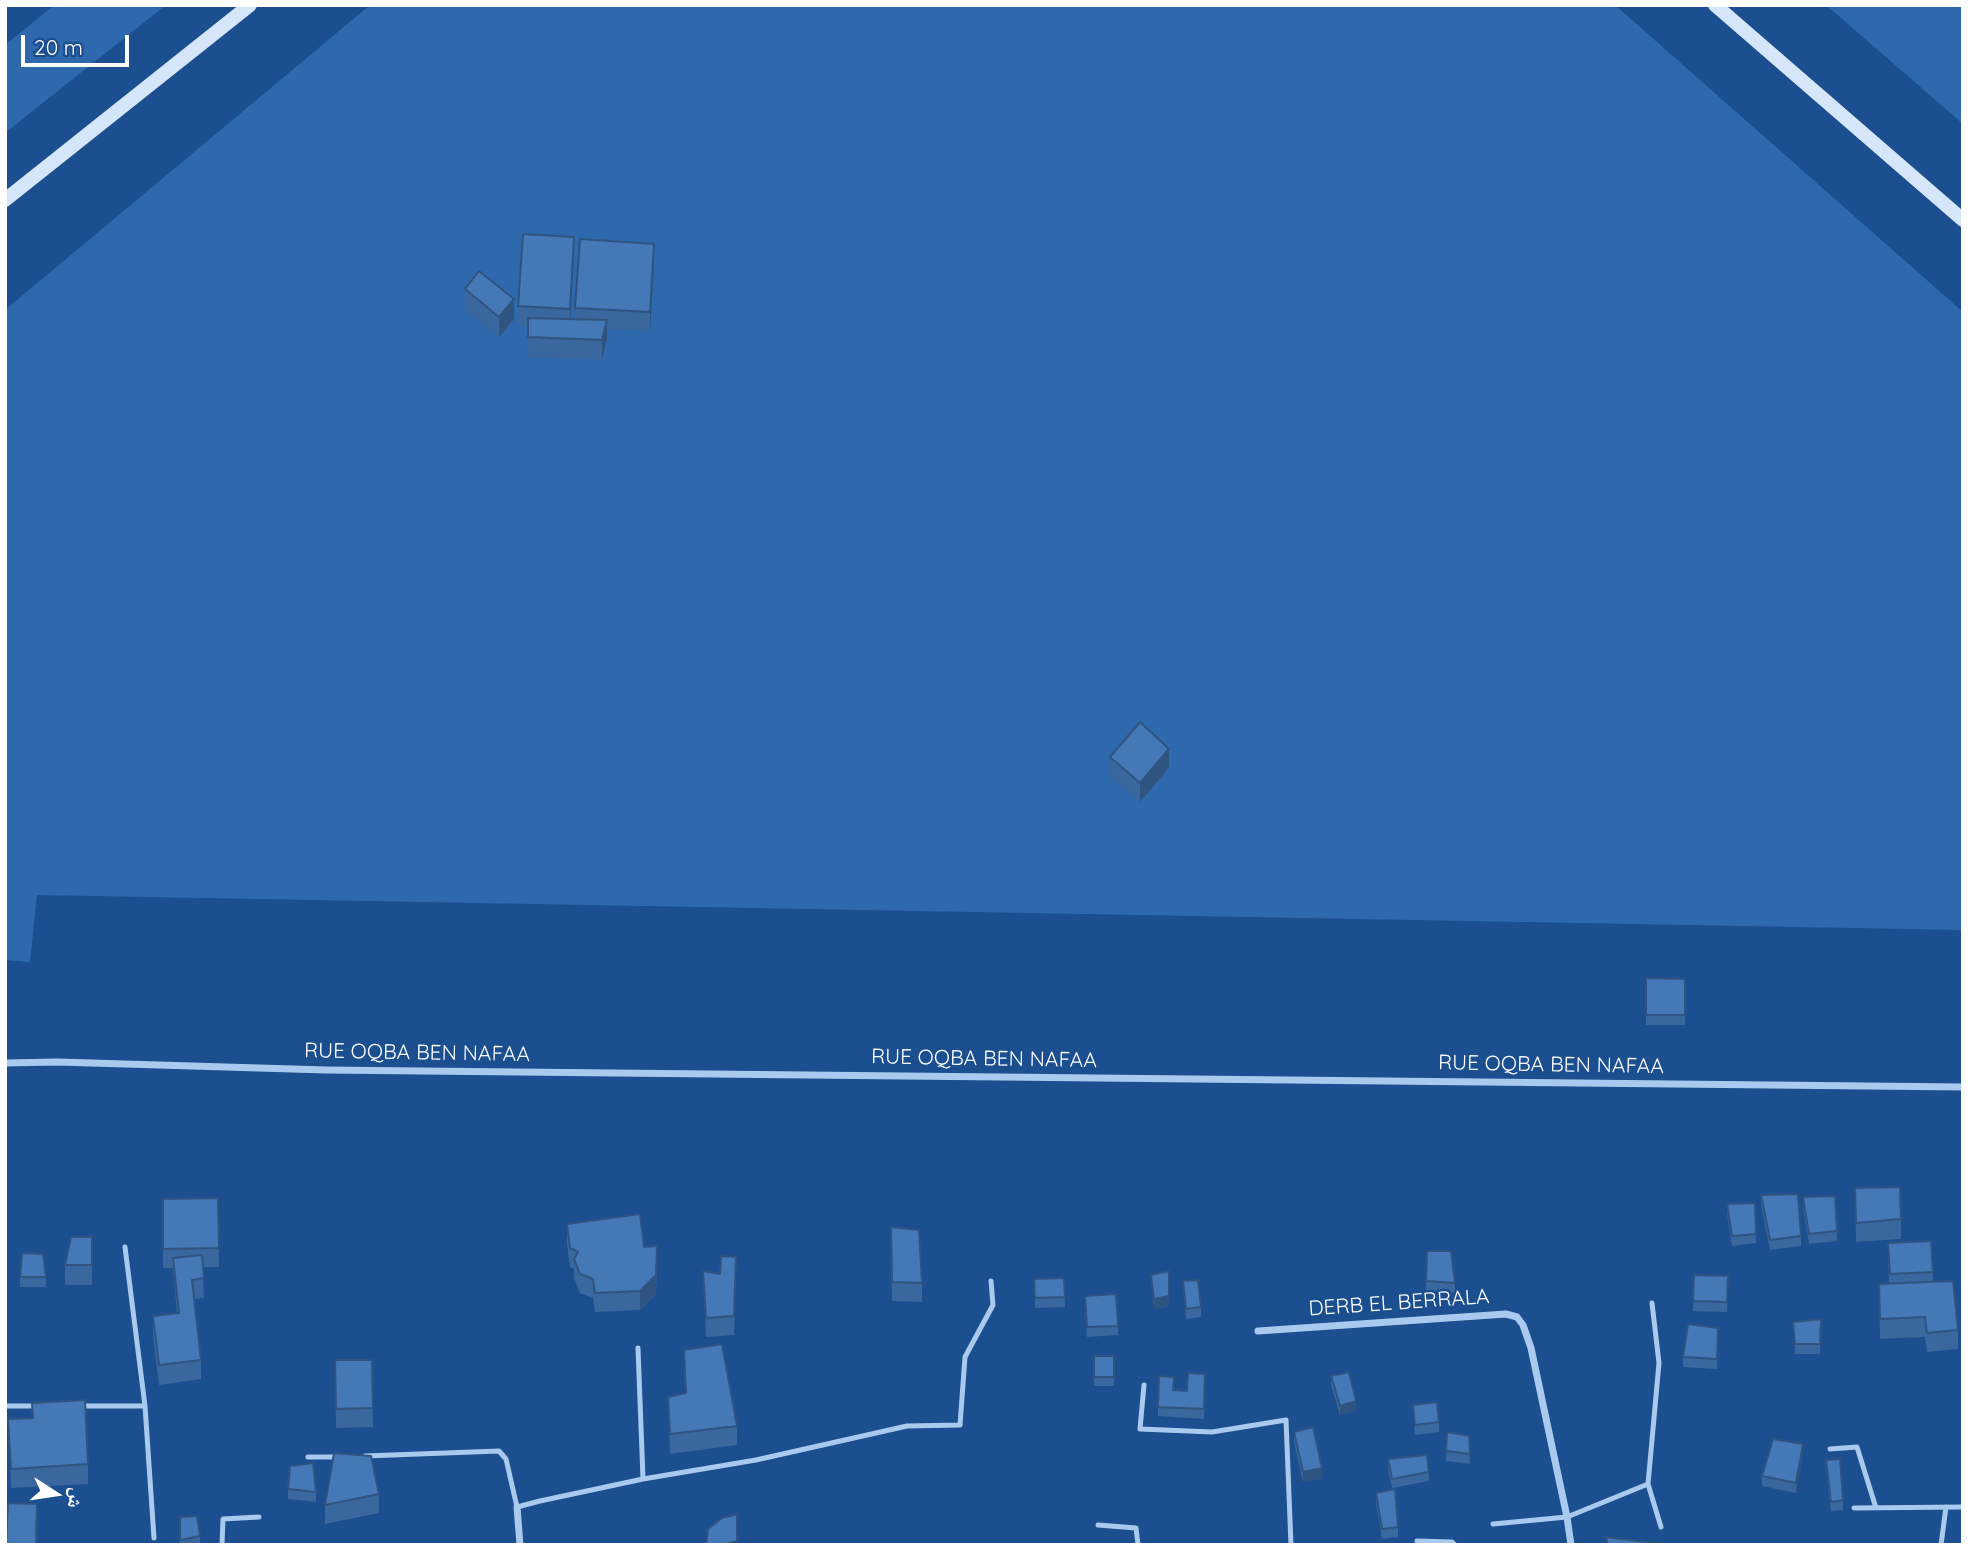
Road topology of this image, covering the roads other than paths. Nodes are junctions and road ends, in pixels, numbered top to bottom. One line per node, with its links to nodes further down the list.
1 (250, 5): 3 (main road)
2 (1715, 5): 4 (main road)
3 (5, 200)
4 (1963, 220)
5 (5, 1063): 6 (street, RUE OQBA BEN NAFAA)
6 (1963, 1087)
7 (125, 1247): 16 (lane)
8 (990, 1281): 21 (lane)
9 (1652, 1303): 22 (lane)
10 (1258, 1331): 29 (street, DERB EL BERRALA)
11 (638, 1348): 21 (lane)
12 (1143, 1385): 38 (lane)
13 (5, 1406): 14 (lane)
14 (47, 1406)
15 (75, 1406): 16 (lane)
16 (145, 1406): 33 (lane)
17 (1830, 1449): 27 (lane)
18 (308, 1457): 19 (lane)
19 (347, 1457)
20 (361, 1457): 23 (lane)
21 (643, 1479): 23 (lane)
22 (1648, 1484): 29 (lane); 32 (lane)
23 (517, 1507): 36 (street)
24 (1946, 1507): 25 (lane); 27 (lane); 41 (lane)
25 (1963, 1507)
26 (1854, 1508): 27 (lane)
27 (1876, 1508)
28 (259, 1517): 35 (lane)
29 (1567, 1517): 30 (lane); 40 (street, DERB EL BERRALA)
30 (1493, 1524)
31 (1098, 1525): 37 (lane)
32 (1661, 1527)
33 (154, 1538)
34 (1417, 1541): 39 (lane)
35 (222, 1545)
36 (520, 1545)
37 (1138, 1545)
38 (1291, 1545)
39 (1455, 1545)
40 (1571, 1545)
41 (1941, 1545)

